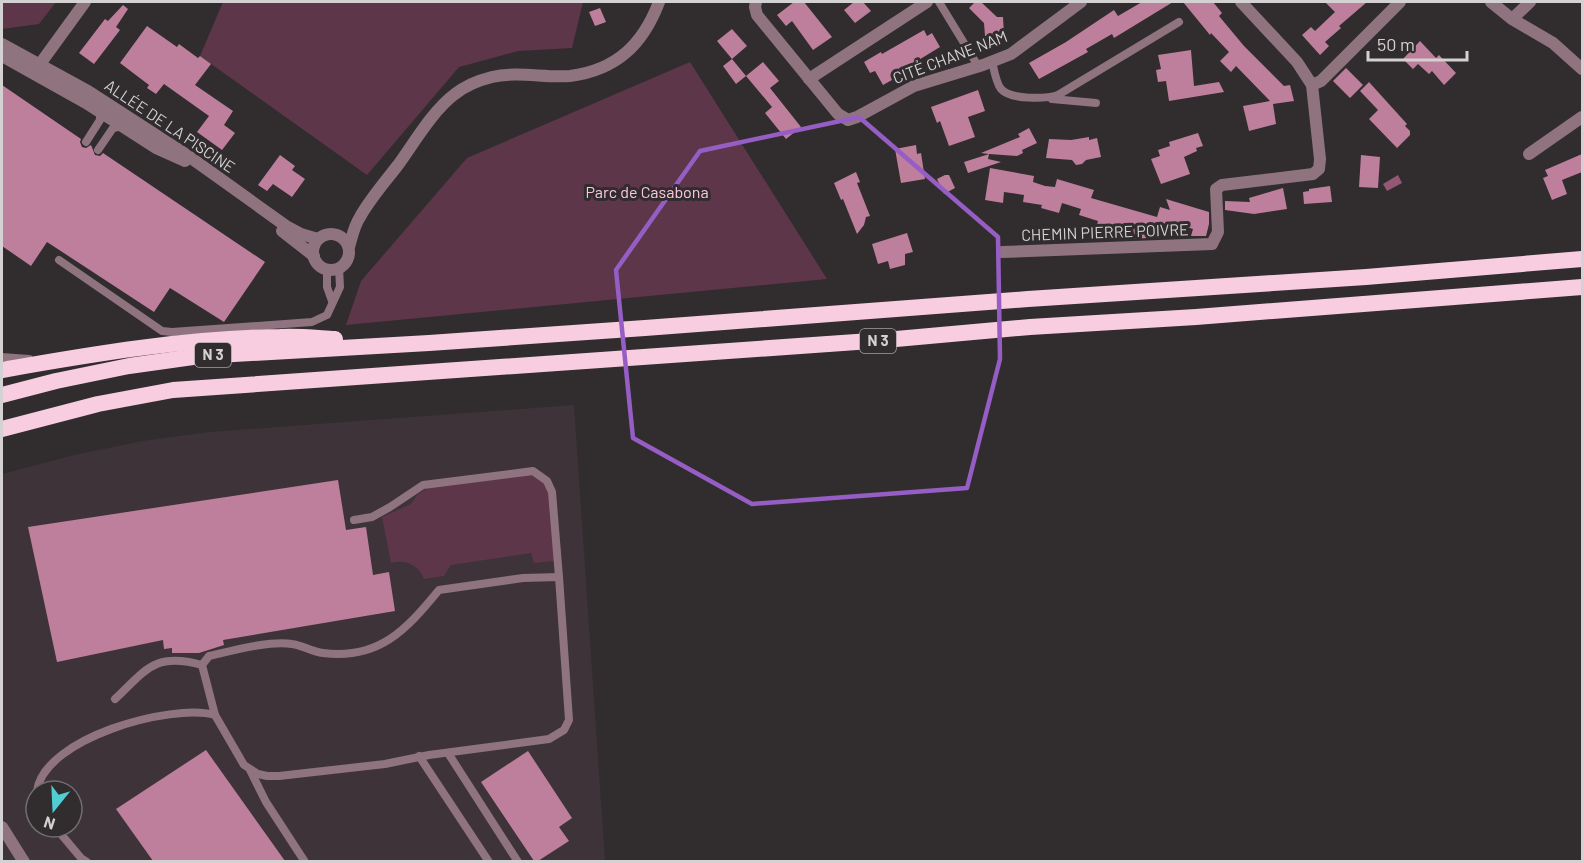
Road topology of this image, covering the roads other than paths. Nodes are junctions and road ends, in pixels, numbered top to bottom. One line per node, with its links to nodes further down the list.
1 (85, 2): 17 (street)
2 (659, 2): 30 (street)
3 (756, 2): 20 (street, CITÉ CHANE NAM)
4 (927, 2): 20 (street)
5 (939, 2): 18 (lane)
6 (1241, 2): 21 (street, CHEMIN PIERRE POIVRE)
7 (1400, 2): 21 (street)
8 (1491, 2): 11 (street)
9 (1530, 2): 11 (street)
10 (1077, 3): 15 (street, CITÉ CHANE NAM)
11 (1512, 19): 19 (street)
12 (1179, 22): 22 (lane)
13 (2, 44): 17 (street, ALLÉE DE LA PISCINE)
14 (2, 56): 16 (street, ALLÉE DE LA PISCINE)
15 (992, 62): 18 (street, CITÉ CHANE NAM); 22 (lane)
16 (18, 64): 17 (street); 24 (street, ALLÉE DE LA PISCINE)
17 (40, 64): 32 (street, ALLÉE DE LA PISCINE)
18 (978, 66): 20 (street, CITÉ CHANE NAM)
19 (1582, 69)
20 (809, 79)
21 (1312, 85): 34 (street, CHEMIN PIERRE POIVRE)
22 (1047, 98): 23 (lane)
23 (1096, 103)
24 (100, 111): 26 (street, ALLÉE DE LA PISCINE); 27 (lane)
25 (1582, 117): 29 (street)
26 (123, 126): 28 (lane); 35 (street, ALLÉE DE LA PISCINE)
27 (86, 142)
28 (98, 150)
29 (1529, 154)
30 (360, 217): 31 (street); 33 (street)
31 (336, 234): 32 (street); 33 (street)
32 (318, 239): 35 (street)
33 (349, 247): 38 (street)
34 (1002, 252)
35 (314, 256): 38 (street)
36 (1582, 259): 41 (highway, N 3)
37 (59, 260): 40 (lane)
38 (333, 269): 40 (lane); 40 (lane)
39 (1582, 287): 46 (highway, N 3)
40 (332, 301)
41 (429, 343): 43 (highway, N 3); 45 (highway, N 3)
42 (2, 357): 43 (lane)
43 (60, 360): 44 (highway, N 3)
44 (2, 370)
45 (2, 395)
46 (2, 429)
47 (354, 520): 48 (lane)
48 (559, 577): 49 (lane); 52 (lane)
49 (202, 665): 50 (lane); 51 (lane)
50 (115, 699)
51 (215, 715): 54 (lane); 55 (lane)
52 (448, 753): 53 (lane); 62 (lane)
53 (419, 756): 54 (lane); 61 (lane)
54 (249, 770): 60 (lane)
55 (40, 779)
56 (2, 827): 58 (street)
57 (65, 839): 59 (lane)
58 (24, 861)
59 (87, 861)
60 (305, 861)
61 (489, 861)
62 (518, 861)

